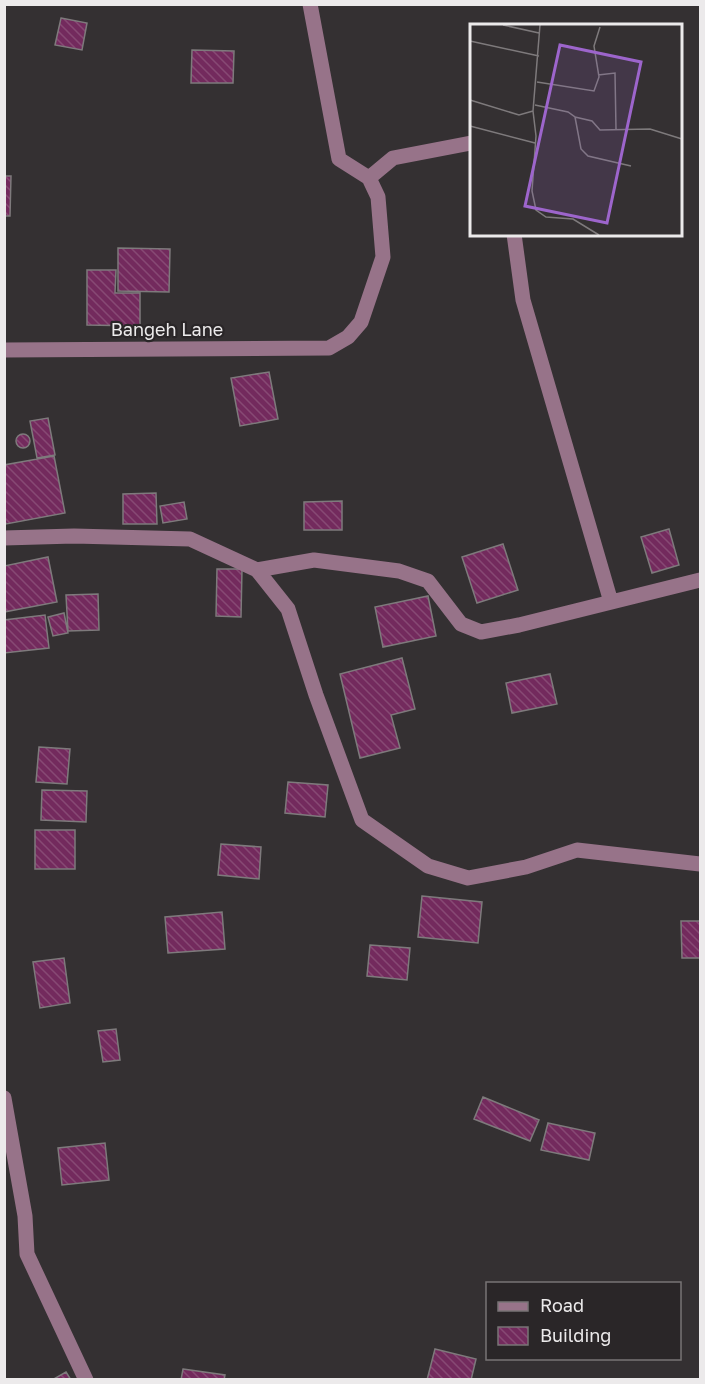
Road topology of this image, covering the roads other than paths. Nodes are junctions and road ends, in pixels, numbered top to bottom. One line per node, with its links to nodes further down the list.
1 (310, 4): 3 (street)
2 (470, 143): 3 (street)
3 (369, 178): 5 (street, Bangeh Lane)
4 (514, 236): 9 (street)
5 (4, 350)
6 (4, 538): 7 (street)
7 (257, 570): 9 (street); 10 (street)
8 (700, 580): 9 (street)
9 (611, 602)
10 (700, 864)
11 (4, 1098): 12 (street)
12 (86, 1380)

